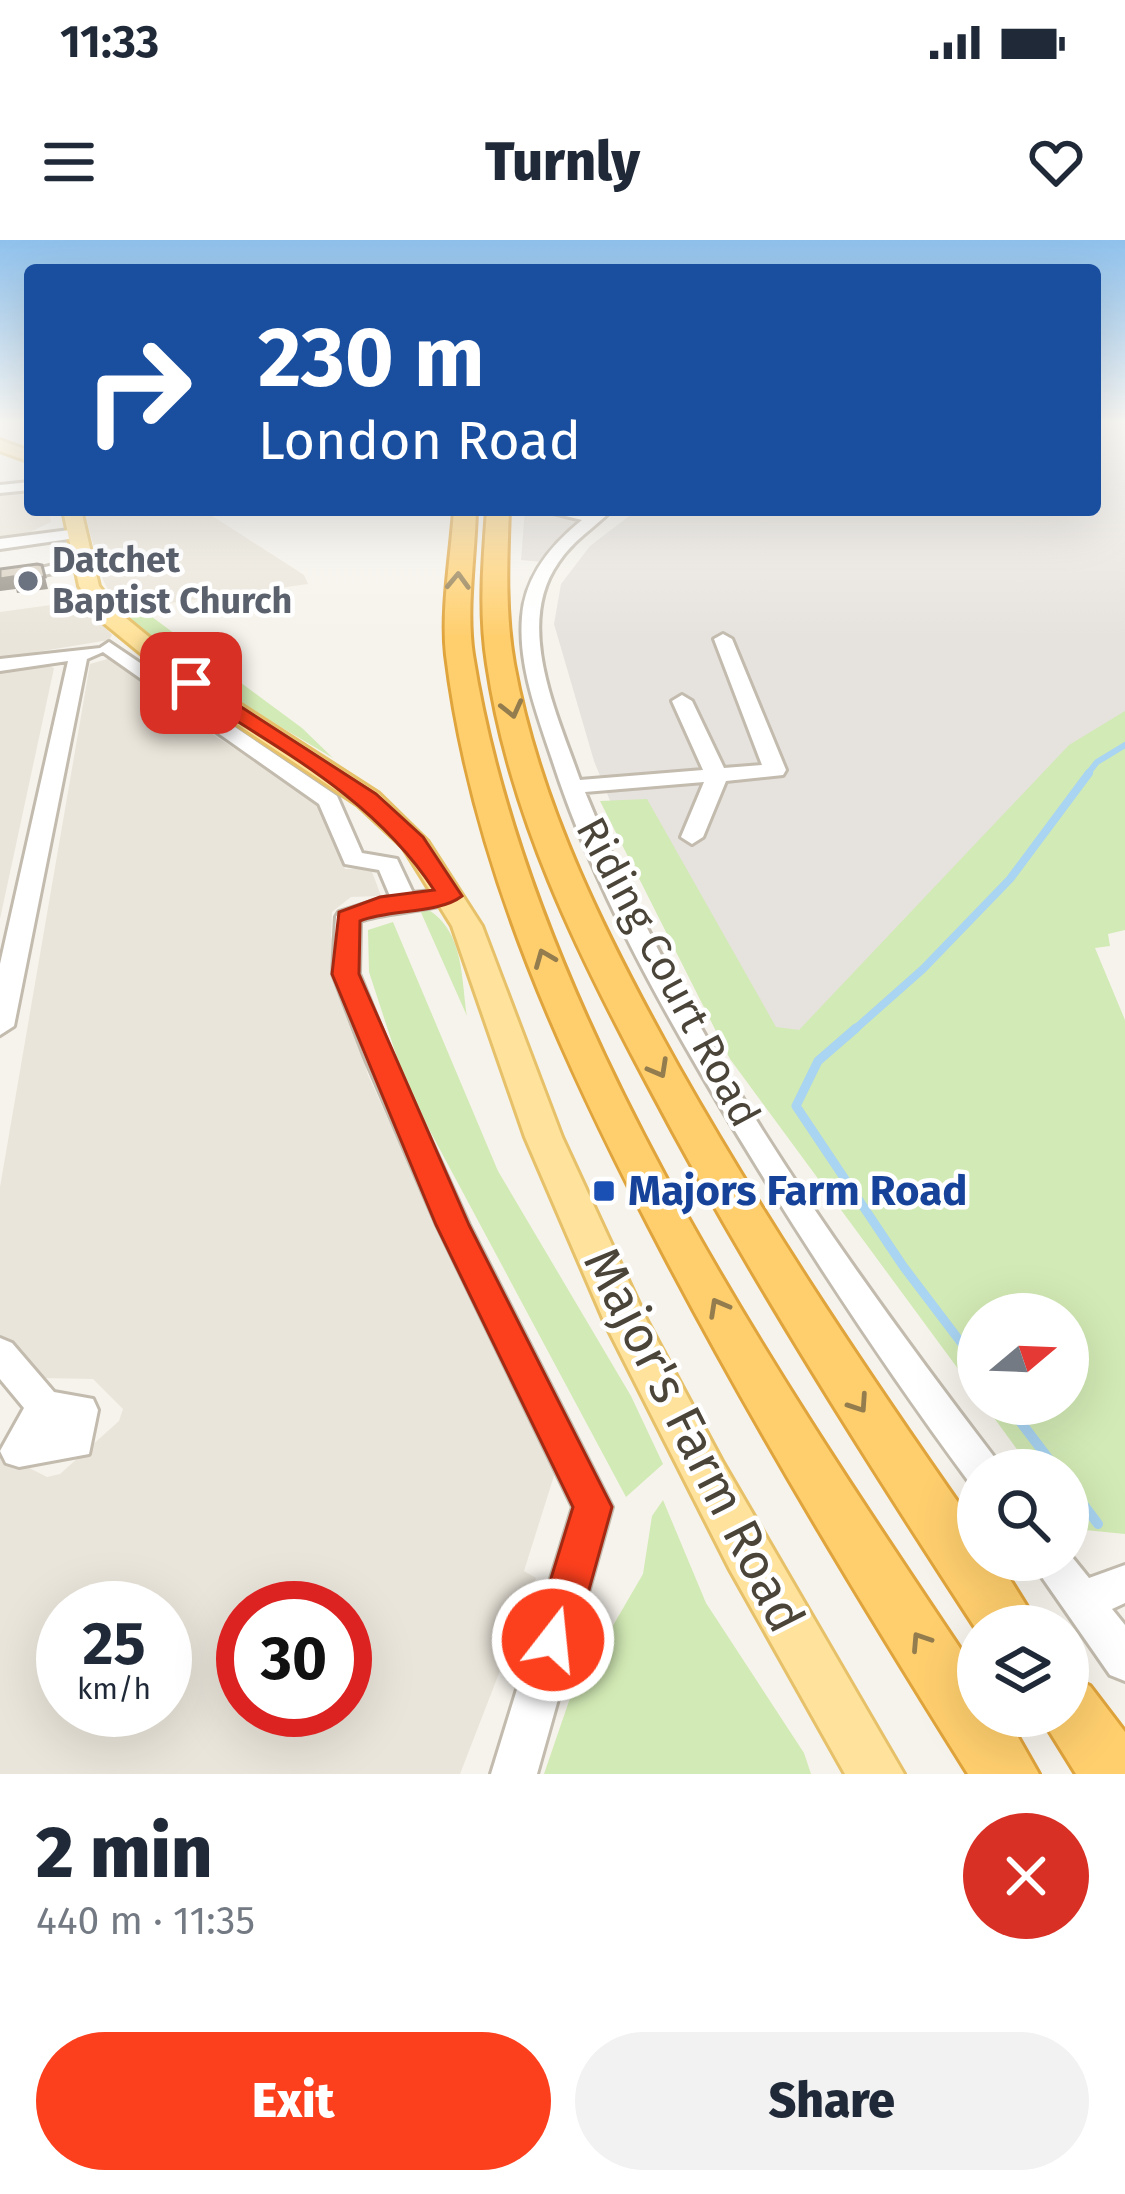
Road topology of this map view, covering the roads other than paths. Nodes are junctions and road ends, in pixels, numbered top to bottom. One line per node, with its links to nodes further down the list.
1 (465, 516): 31 (highway, one-way to 1)
2 (498, 516): 26 (highway, one-way to 26)
3 (596, 516): 15 (street, Riding Court Road)
4 (74, 522): 5 (street); 6 (main road, Major's Farm Road)
5 (0, 544)
6 (83, 563): 7 (street); 9 (main road, Major's Farm Road)
7 (28, 573)
8 (724, 639): 14 (street)
9 (138, 640): 10 (street); 17 (main road, Major's Farm Road)
10 (109, 648): 11 (street); 18 (street)
11 (78, 656): 12 (street); 19 (street)
12 (0, 665)
13 (682, 701): 14 (street)
14 (717, 776): 15 (street); 16 (street)
15 (572, 787): 22 (street, Riding Court Road)
16 (692, 836)
17 (450, 896): 18 (street); 30 (main road, Major's Farm Road)
18 (404, 902): 29 (street)
19 (0, 1026)
20 (0, 1353): 21 (street)
21 (44, 1406)
22 (967, 1449)
23 (1066, 1581): 25 (street)
24 (1125, 1585): 25 (street)
25 (1081, 1601): 27 (street)
26 (995, 1605)
27 (1125, 1660)
28 (1089, 1737): 32 (highway)
29 (514, 1774)
30 (876, 1774)
31 (1006, 1774)
32 (1116, 1774)

